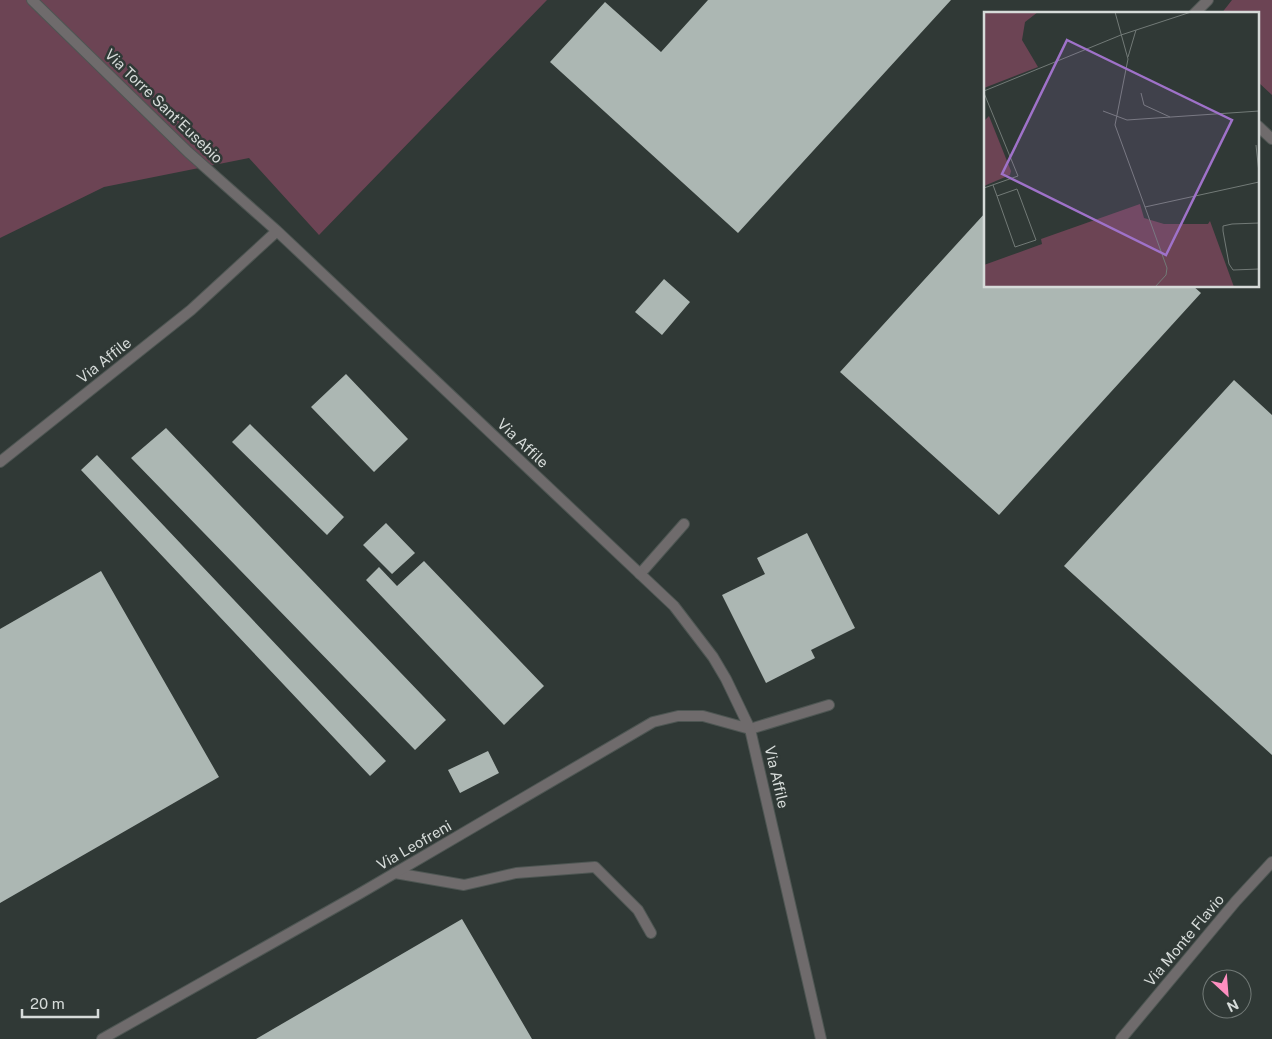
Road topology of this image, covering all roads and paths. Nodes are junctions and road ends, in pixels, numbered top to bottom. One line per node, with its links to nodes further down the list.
1 (32, 0): 6 (street, Via Torre Sant'Eusebio)
2 (1208, 0): 3 (street)
3 (1196, 12)
4 (1260, 128): 5 (street)
5 (1272, 139)
6 (277, 231): 7 (street, Via Affile); 9 (street, Via Affile)
7 (0, 462)
8 (684, 524): 9 (street)
9 (640, 574): 11 (street, Via Affile)
10 (829, 705): 11 (street)
11 (750, 729): 13 (street, Via Leofreni); 16 (street, Via Affile)
12 (1272, 862): 17 (street, Via Monte Flavio)
13 (396, 873): 14 (street); 15 (street, Via Leofreni)
14 (651, 933)
15 (102, 1039)
16 (821, 1039)
17 (1121, 1039)

